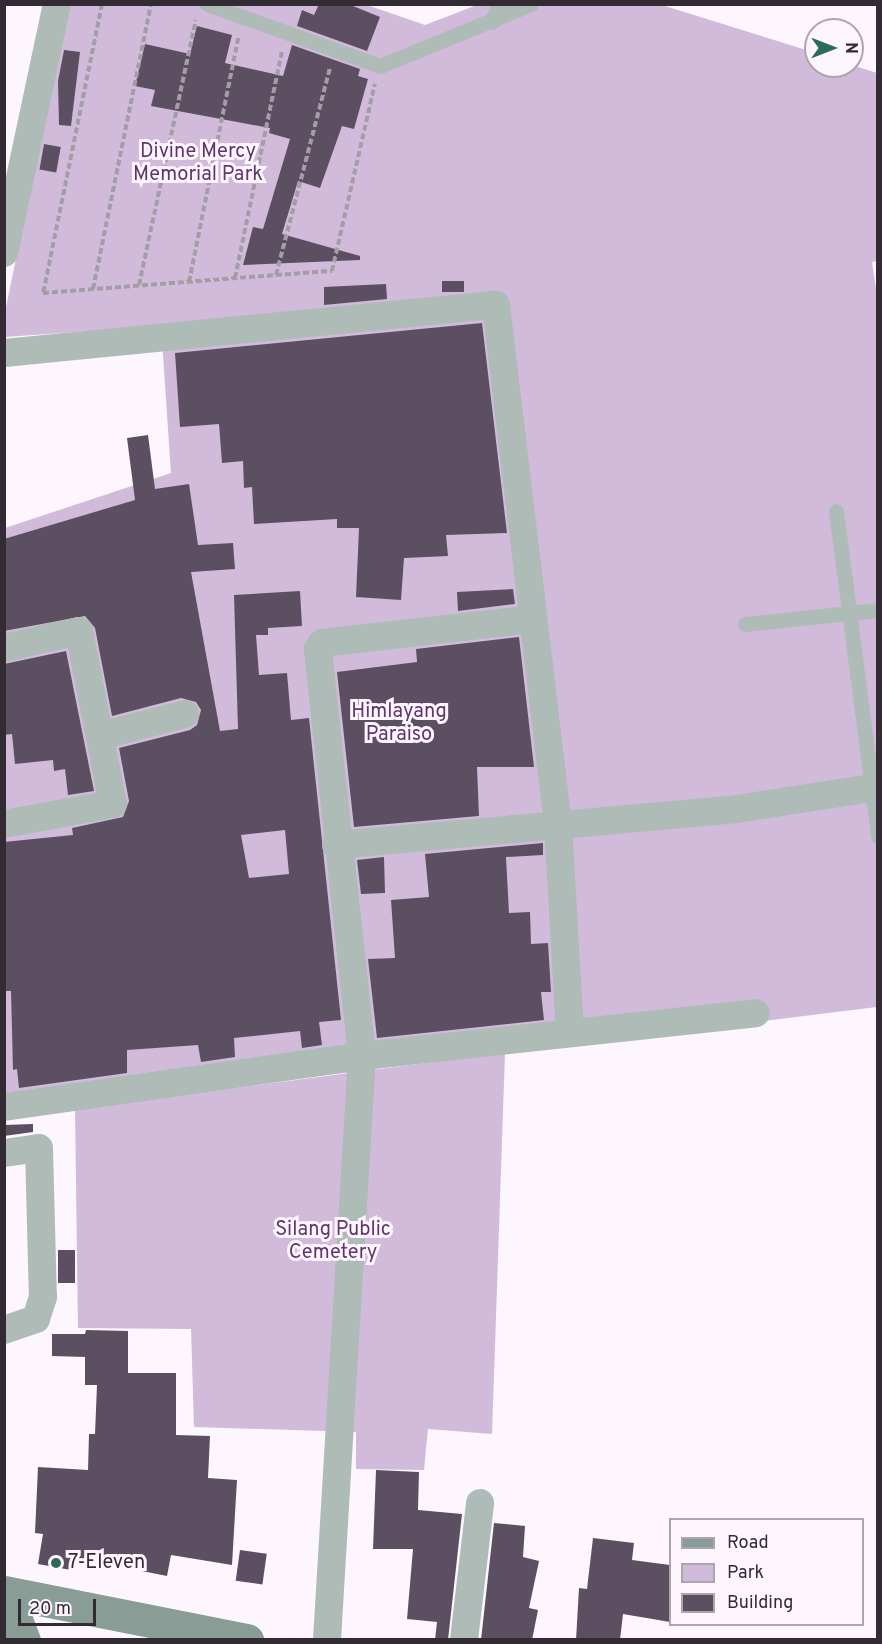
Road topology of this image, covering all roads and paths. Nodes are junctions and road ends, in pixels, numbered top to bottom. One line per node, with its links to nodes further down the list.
1 (57, 4): 12 (street)
2 (102, 4): 17 (path)
3 (151, 4): 17 (path)
4 (498, 4): 8 (lane)
5 (531, 4): 8 (lane)
6 (202, 10): 7 (lane); 16 (path)
7 (243, 17): 9 (lane); 15 (path)
8 (492, 22): 11 (lane)
9 (286, 32): 10 (lane); 14 (path)
10 (335, 50): 11 (lane); 13 (path)
11 (380, 66): 13 (path)
12 (4, 253)
13 (276, 275): 14 (path)
14 (235, 278): 15 (path)
15 (189, 282): 16 (path)
16 (139, 286): 17 (path)
17 (93, 289)
18 (4, 353): 22 (street)
19 (836, 511): 21 (lane)
20 (878, 610): 21 (lane)
21 (849, 613): 23 (lane); 27 (lane)
22 (532, 619): 29 (street); 31 (street)
23 (745, 624)
24 (4, 648): 26 (street)
25 (185, 714): 26 (street)
26 (100, 736): 28 (street)
27 (874, 787): 29 (street); 30 (lane)
28 (4, 824)
29 (558, 825): 31 (street); 33 (street)
30 (878, 836)
31 (336, 845): 34 (street)
32 (756, 1013): 33 (street)
33 (570, 1032): 34 (street)
34 (362, 1056): 35 (street); 42 (street)
35 (4, 1107)
36 (4, 1152): 37 (street)
37 (4, 1330)
38 (480, 1503): 43 (street)
39 (11, 1593): 40 (main road); 41 (main road)
40 (24, 1640)
41 (247, 1640)
42 (327, 1640)
43 (464, 1640)

